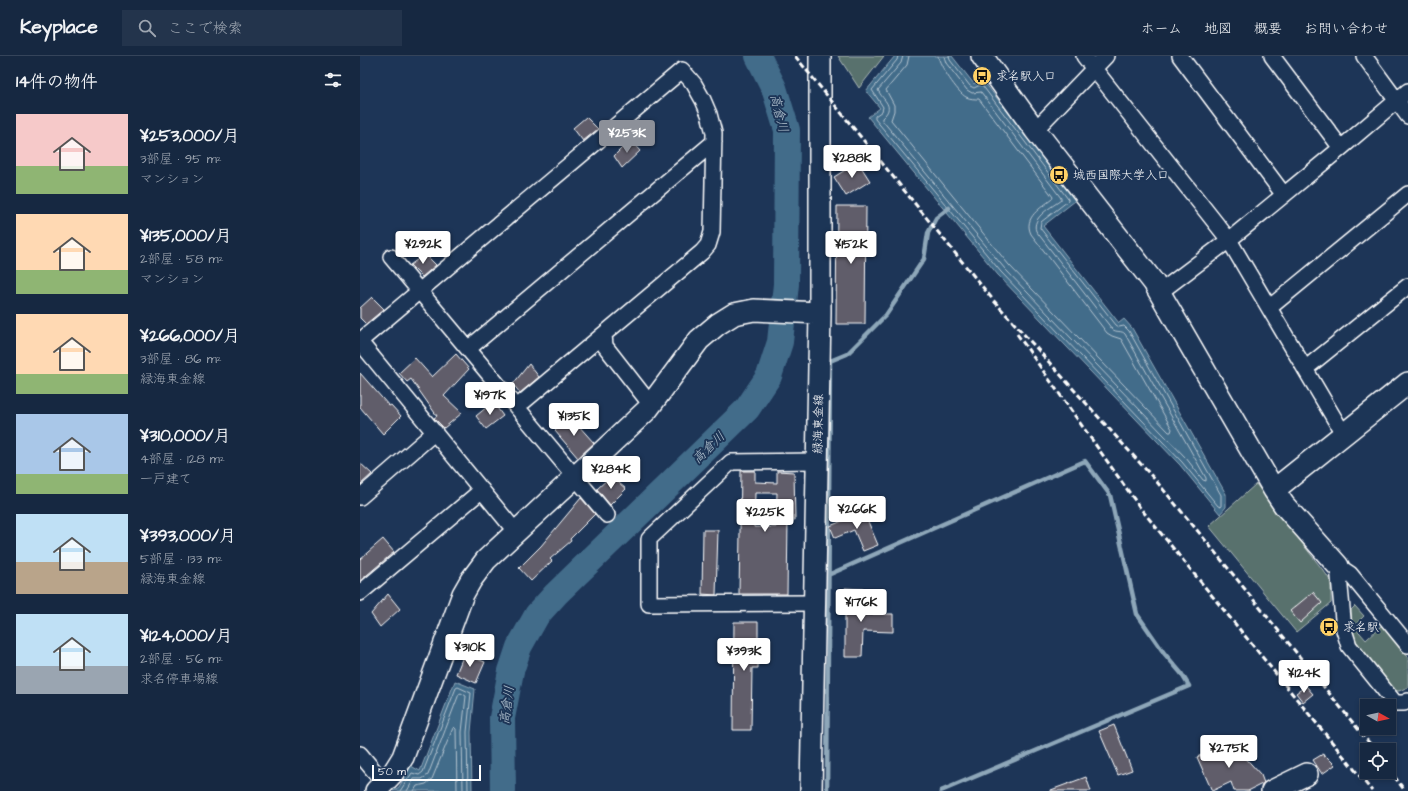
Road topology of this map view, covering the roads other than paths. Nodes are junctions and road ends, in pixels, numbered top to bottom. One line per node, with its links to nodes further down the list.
1 (820, 56): 22 (street, 緑海東金線)
2 (982, 56): 11 (street)
3 (1084, 56): 8 (street)
4 (1106, 56): 8 (street)
5 (1180, 56): 15 (street)
6 (1272, 56): 13 (street)
7 (1364, 56): 9 (street)
8 (1094, 69): 11 (street); 16 (street)
9 (1402, 96): 10 (street); 13 (street)
10 (1408, 116)
11 (1035, 130): 20 (street)
12 (714, 142): 19 (street); 23 (street); 25 (street)
13 (1341, 148): 15 (street)
14 (1408, 194): 21 (street)
15 (1284, 195): 16 (street)
16 (1229, 240): 20 (street); 21 (street)
17 (391, 256): 19 (street)
18 (1408, 286): 26 (street)
19 (419, 291): 24 (street); 25 (street)
20 (1160, 292): 35 (street)
21 (1268, 308): 26 (street)
22 (811, 312): 28 (street); 32 (street, 緑海東金線)
23 (604, 334): 28 (street); 29 (street)
24 (360, 341): 30 (street)
25 (468, 349): 29 (street)
26 (1305, 369): 31 (street)
27 (1408, 383): 31 (street)
28 (651, 405): 33 (street)
29 (517, 408): 33 (street)
30 (435, 432): 34 (street); 36 (street)
31 (1344, 435): 35 (street)
32 (817, 461): 41 (street, 緑海東金線); 41 (street)
33 (575, 477): 37 (street); 38 (street)
34 (482, 490): 38 (street); 40 (street)
35 (1274, 490): 39 (street)
36 (360, 497)
37 (607, 515)
38 (516, 532): 46 (street)
39 (1338, 566): 42 (street); 43 (street)
40 (360, 593)
41 (814, 603): 47 (street, 緑海東金線)
42 (1408, 645)
43 (1408, 701)
44 (360, 754): 46 (street)
45 (1307, 774): 48 (street)
46 (380, 787)
47 (811, 791)
48 (1274, 791)

